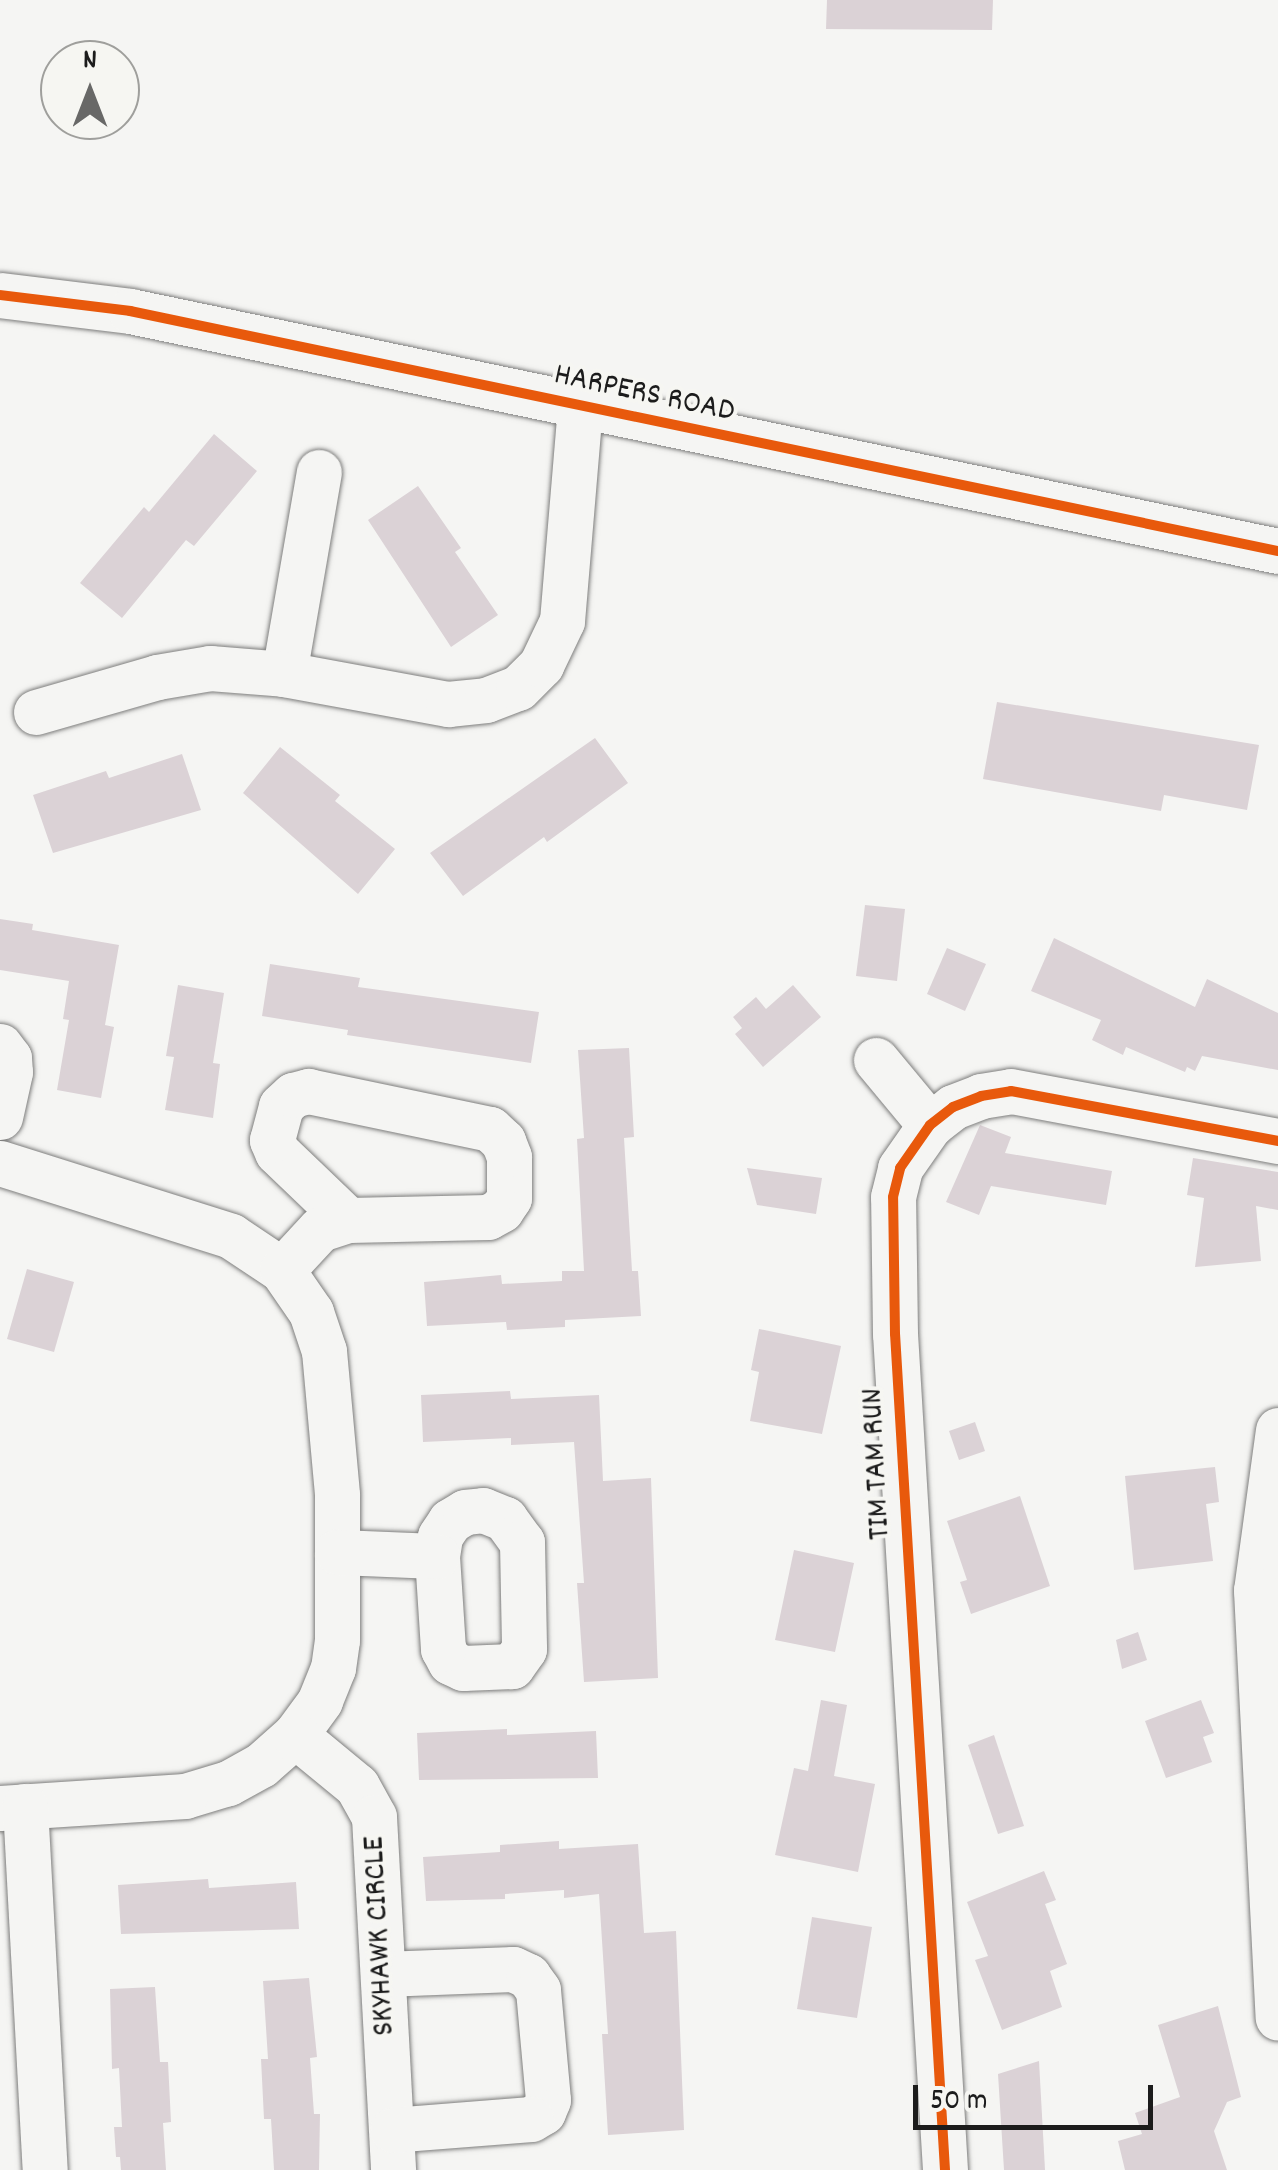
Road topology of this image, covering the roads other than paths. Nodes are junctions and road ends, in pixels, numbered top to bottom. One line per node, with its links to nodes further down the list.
1 (0, 295): 2 (street, HARPERS ROAD)
2 (580, 408): 4 (street, HARPERS ROAD); 5 (street)
3 (319, 472): 5 (street)
4 (1278, 551)
5 (284, 674): 6 (street)
6 (36, 712)
7 (0, 1046): 9 (street)
8 (876, 1060): 10 (street)
9 (0, 1117)
10 (930, 1124): 11 (street, TIM TAM RUN); 26 (street, TIM TAM RUN)
11 (1278, 1141)
12 (0, 1162): 14 (street)
13 (348, 1220): 13 (street); 14 (street)
14 (282, 1270): 16 (street)
15 (1278, 1430): 18 (street)
16 (337, 1552): 17 (street); 19 (street)
17 (437, 1556)
18 (1267, 1591): 21 (street)
19 (295, 1735): 20 (street); 22 (street, SKYHAWK CIRCLE)
20 (13, 1807): 25 (street)
21 (1276, 1941): 23 (street)
22 (383, 1974): 24 (street, SKYHAWK CIRCLE); 24 (street)
23 (1278, 2017)
24 (393, 2150)
25 (45, 2170)
26 (945, 2170)

